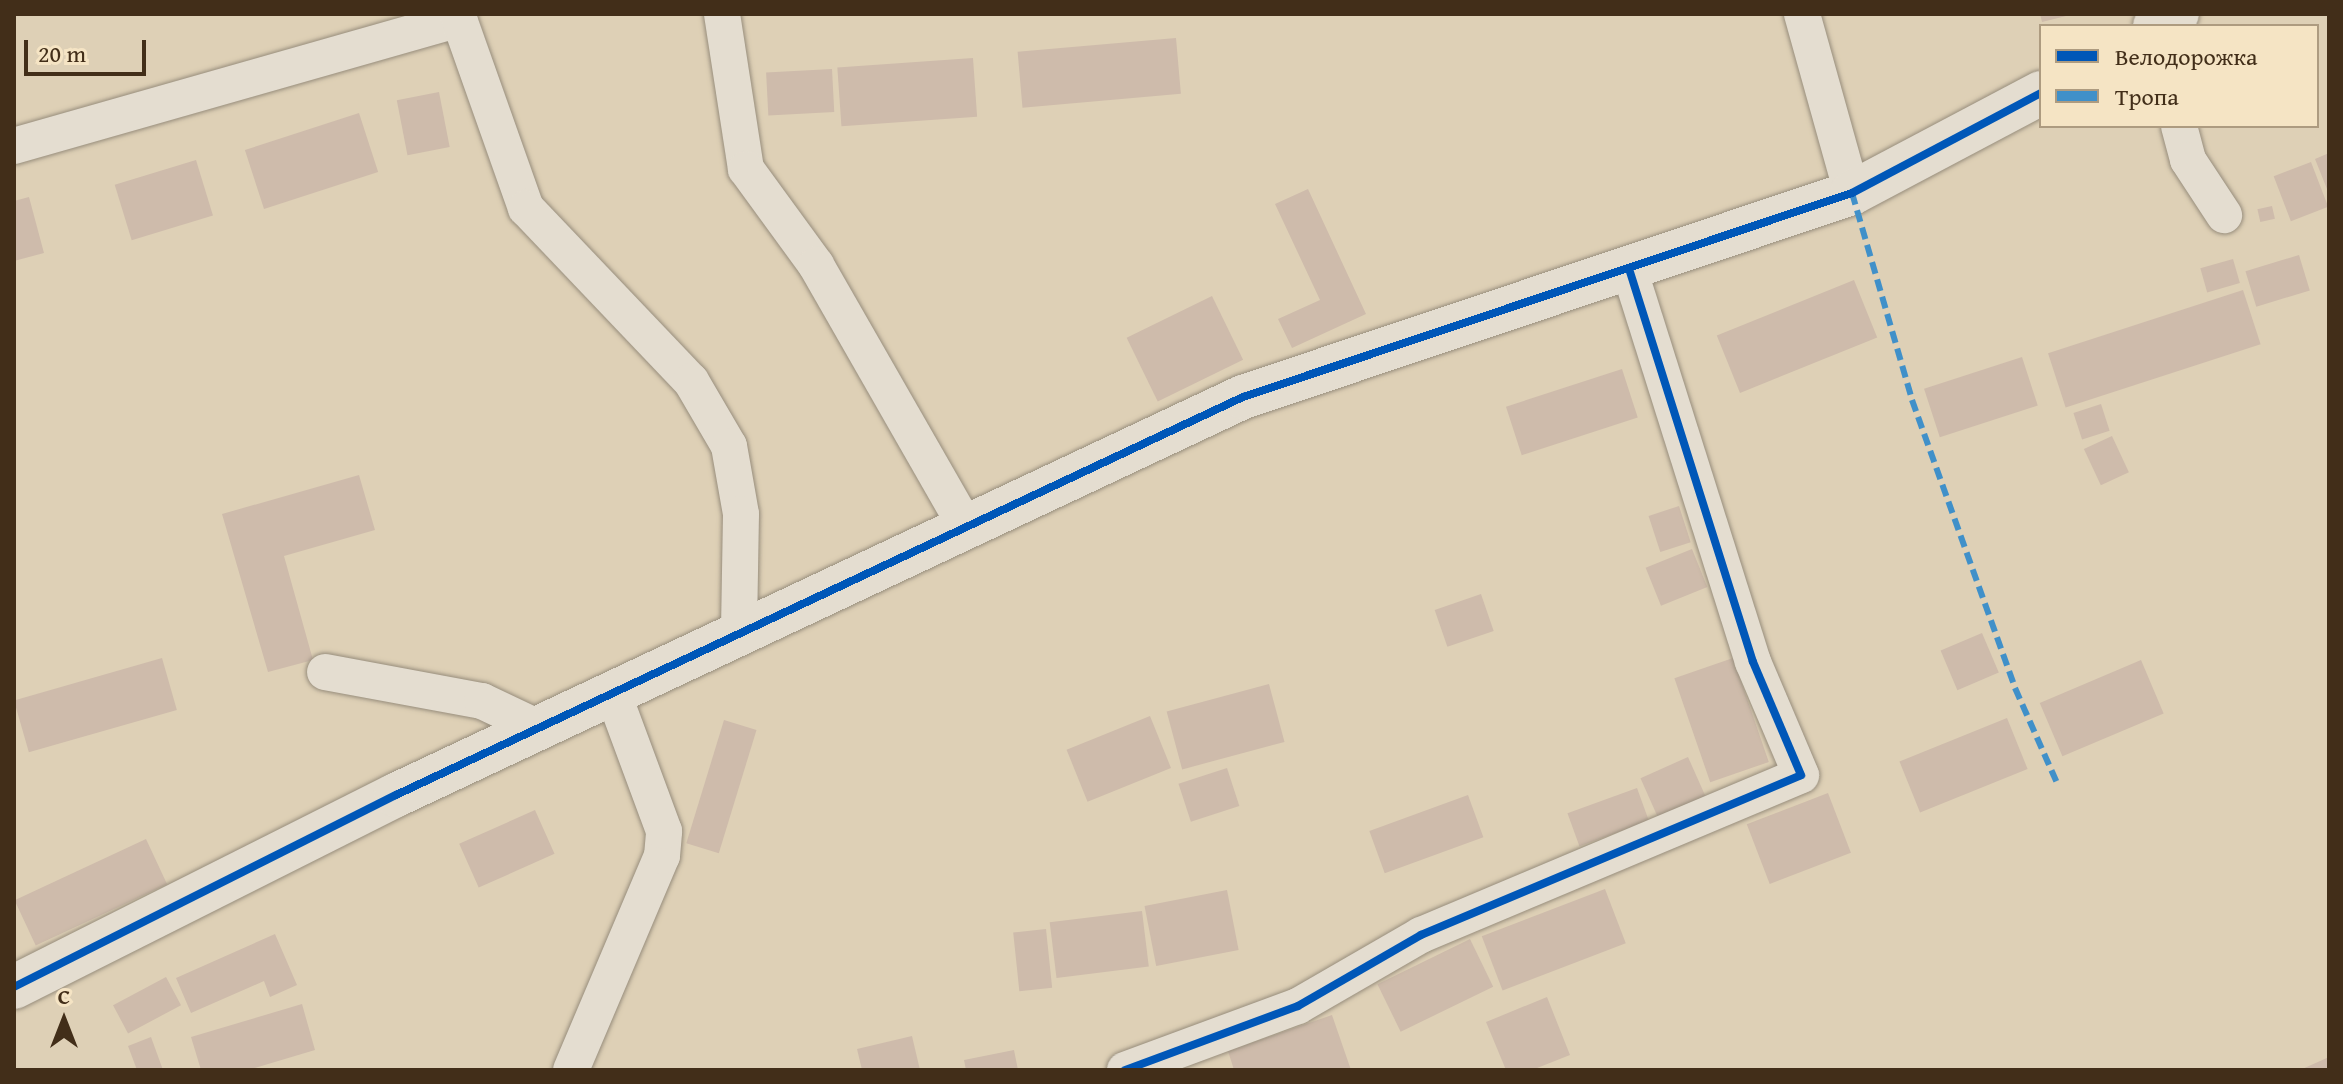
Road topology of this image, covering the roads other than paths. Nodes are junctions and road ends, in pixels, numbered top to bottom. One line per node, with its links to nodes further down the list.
1 (722, 14): 12 (street)
2 (1802, 14): 9 (street)
3 (2177, 14): 5 (street)
4 (458, 17): 8 (street); 13 (street)
5 (2159, 24)
6 (2039, 94): 9 (street)
7 (2180, 128): 10 (street)
8 (14, 146)
9 (1852, 193): 11 (street)
10 (2224, 215)
11 (1629, 268): 12 (street); 19 (street)
12 (966, 527): 13 (street)
13 (739, 634): 15 (street)
14 (325, 672): 16 (street)
15 (613, 693): 16 (street); 18 (street)
16 (539, 728): 17 (street)
17 (14, 987)
18 (571, 1070)
19 (1125, 1070)

